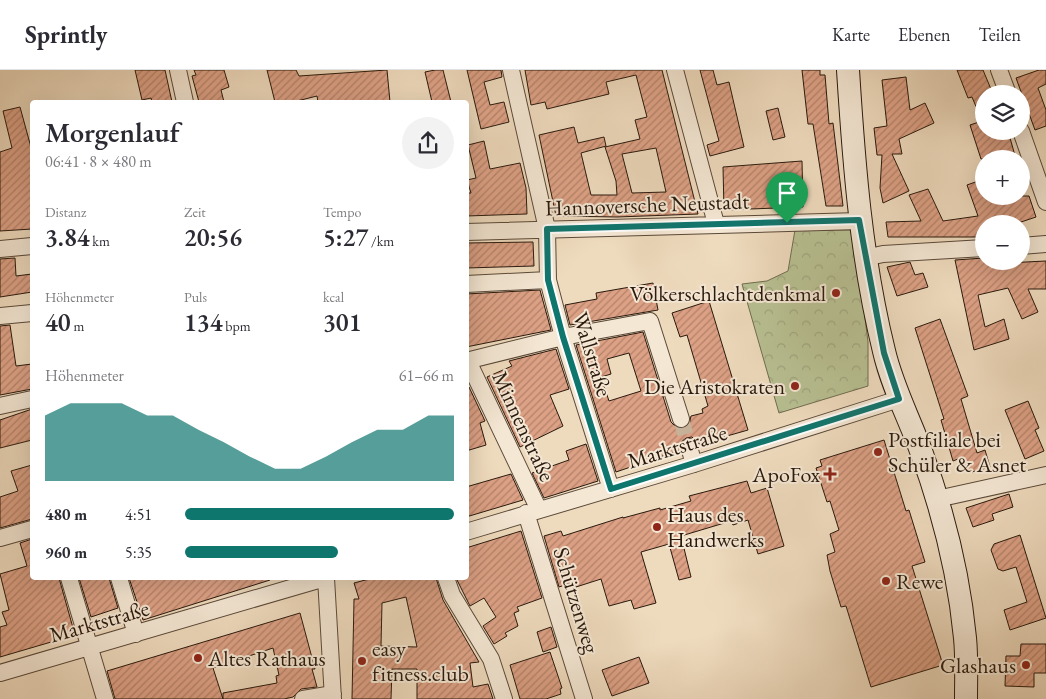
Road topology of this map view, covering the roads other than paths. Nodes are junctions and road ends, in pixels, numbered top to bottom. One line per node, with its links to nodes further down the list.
1 (178, 70): 7 (street)
2 (511, 70): 12 (street, Wallstraße)
3 (675, 70): 11 (street)
4 (848, 70): 10 (main road)
5 (999, 70): 6 (street)
6 (1005, 85)
7 (185, 100)
8 (1024, 140): 9 (street)
9 (1046, 202)
10 (859, 220): 11 (street, Hannoversche Neustadt); 19 (main road)
11 (716, 224): 12 (street, Hannoversche Neustadt)
12 (547, 229): 13 (street, Hannoversche Neustadt); 20 (street, Wallstraße)
13 (469, 232)
14 (1046, 244): 15 (street)
15 (1030, 245)
16 (30, 246): 17 (street)
17 (0, 249)
18 (975, 249): 19 (street)
19 (864, 258): 28 (main road)
20 (548, 280): 21 (street); 24 (street, Wallstraße)
21 (469, 284)
22 (30, 313): 23 (street)
23 (0, 316)
24 (563, 337): 25 (street); 30 (street); 34 (street, Wallstraße)
25 (469, 360)
26 (469, 366): 36 (street, Minnenstraße)
27 (30, 399): 29 (street)
28 (899, 399): 32 (street, Marktstraße); 35 (main road)
29 (0, 406)
30 (681, 419)
31 (689, 447): 32 (street)
32 (694, 464): 34 (street, Marktstraße)
33 (1046, 475): 35 (street)
34 (611, 489): 36 (street, Marktstraße)
35 (936, 500): 53 (main road)
36 (532, 512): 38 (street, Marktstraße); 52 (street, Schützenweg)
37 (30, 530): 39 (street)
38 (469, 531)
39 (0, 538)
40 (70, 580): 46 (street)
41 (120, 580): 45 (street)
42 (319, 580): 45 (street, Marktstraße)
43 (326, 580): 48 (street)
44 (447, 580): 51 (street)
45 (136, 634): 46 (street, Marktstraße)
46 (90, 647): 47 (street, Marktstraße); 49 (street)
47 (0, 673)
48 (333, 696): 50 (street)
49 (105, 699)
50 (303, 699)
51 (504, 699)
52 (584, 699)
53 (966, 699)

